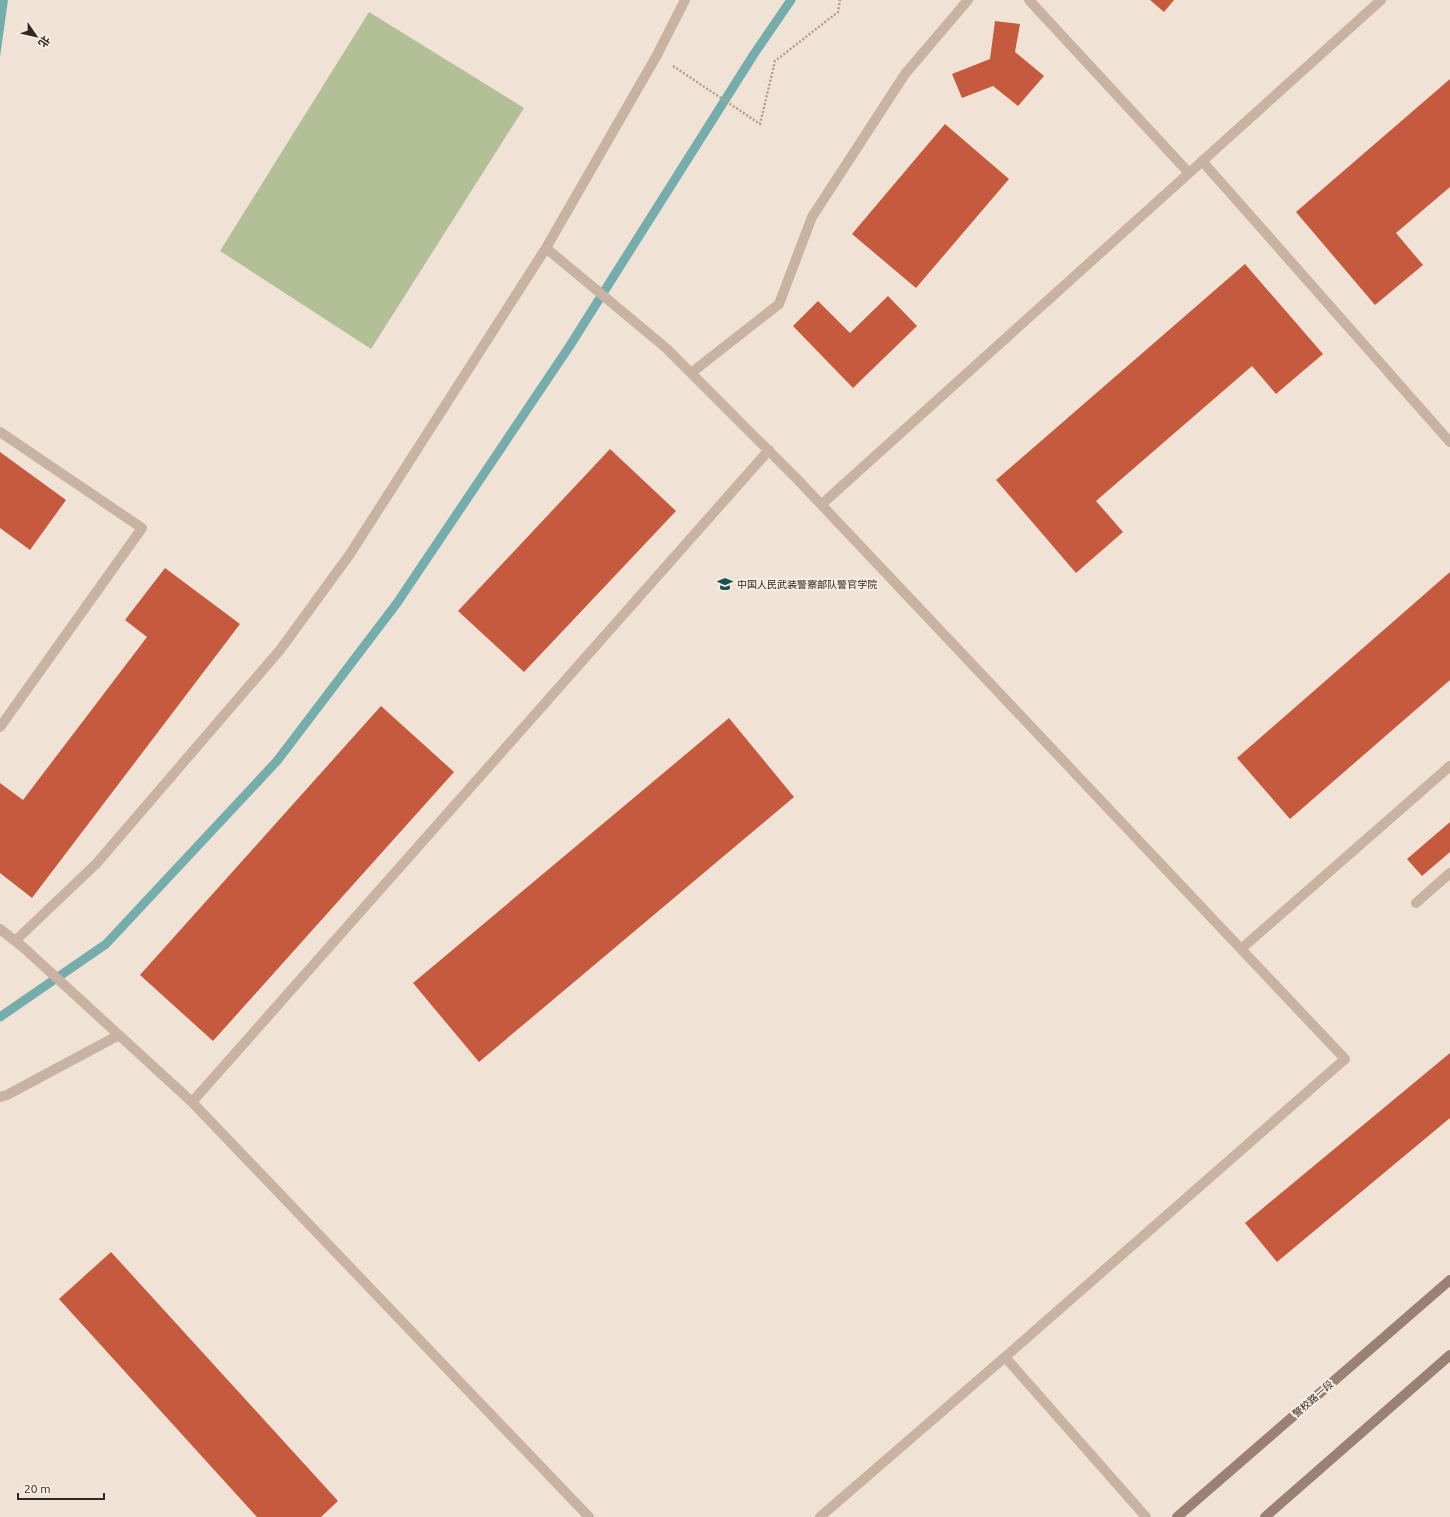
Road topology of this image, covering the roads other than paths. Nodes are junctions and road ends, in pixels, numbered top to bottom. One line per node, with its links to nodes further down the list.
1 (685, 0): 7 (street)
2 (968, 0): 8 (street)
3 (1028, 0): 6 (street)
4 (1381, 0): 5 (street)
5 (1202, 161): 6 (street); 10 (street)
6 (1188, 173): 12 (street)
7 (546, 248): 8 (street); 18 (street)
8 (691, 373): 11 (street)
9 (0, 432): 13 (street)
10 (1450, 442)
11 (769, 450): 12 (street); 22 (street)
12 (822, 504): 19 (street)
13 (0, 727)
14 (1450, 766): 19 (street)
15 (1450, 873): 16 (street)
16 (1416, 903)
17 (0, 929): 18 (street)
18 (15, 941): 20 (street)
19 (1241, 949): 25 (street)
20 (119, 1035): 21 (street); 22 (street)
21 (0, 1097)
22 (192, 1102): 26 (street)
23 (1450, 1280): 29 (main road, 警校路一段)
24 (1450, 1355): 30 (main road)
25 (1005, 1357): 27 (street); 28 (street)
26 (589, 1517)
27 (820, 1517)
28 (1146, 1517)
29 (1176, 1517)
30 (1265, 1517)

